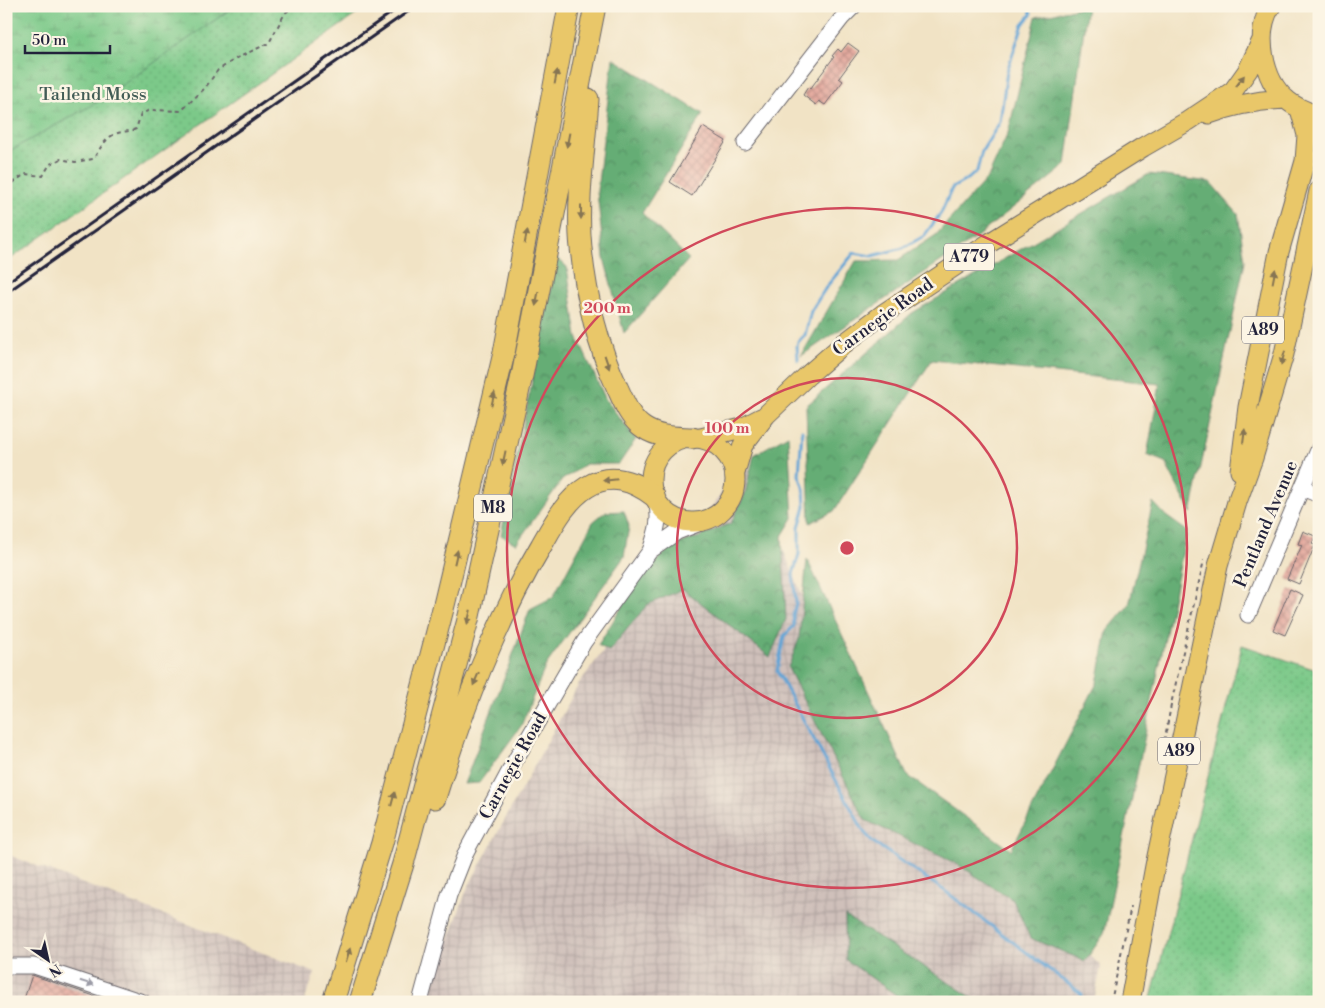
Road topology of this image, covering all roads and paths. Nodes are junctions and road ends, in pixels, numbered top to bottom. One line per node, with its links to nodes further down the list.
1 (295, 6): 12 (path)
2 (569, 6): 27 (highway, M8, one-way to 2)
3 (595, 6): 15 (highway, M8, one-way to 15); 28 (highway, M8, one-way to 28)
4 (854, 6): 11 (street)
5 (1258, 6): 7 (main road)
6 (1271, 6): 7 (main road, A89)
7 (1262, 33): 8 (main road, A89); 10 (main road, Carnegie Road / A779, one-way to 7)
8 (1293, 104): 9 (main road); 10 (main road, Carnegie Road / A779); 21 (main road, A89, one-way to 8)
9 (1319, 116)
10 (1188, 121): 14 (main road, Carnegie Road / A779)
11 (746, 143)
12 (6, 188)
13 (1319, 191): 21 (main road, A89, one-way to 21)
14 (766, 415): 15 (main road, Carnegie Road / A779); 17 (main road, Carnegie Road / A779)
15 (696, 438): 17 (main road); 20 (main road, A779)
16 (1319, 448): 18 (street, Pentland Avenue)
17 (735, 473): 22 (main road, A779)
18 (1302, 488): 19 (street); 24 (street, Pentland Avenue)
19 (1319, 495)
20 (655, 498): 22 (main road); 23 (street, Carnegie Road); 29 (highway, one-way to 29)
21 (1236, 502): 31 (main road, A89)
22 (708, 520): 23 (street, Carnegie Road)
23 (650, 551): 30 (street, Carnegie Road)
24 (1248, 615)
25 (6, 966): 26 (street, one-way to 26)
26 (143, 1002)
27 (333, 1002)
28 (360, 1002)
29 (370, 1002)
30 (420, 1002)
31 (1130, 1002)

